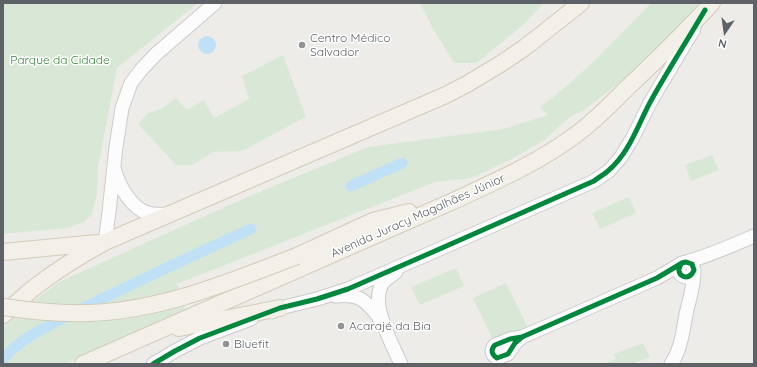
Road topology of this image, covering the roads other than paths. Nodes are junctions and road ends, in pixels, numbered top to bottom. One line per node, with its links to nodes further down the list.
1 (215, 3): 4 (street)
2 (581, 3): 6 (main road)
3 (709, 6): 5 (main road, Avenida Juracy Magalhães Júnior); 10 (street)
4 (114, 168): 6 (street); 8 (street)
5 (451, 202): 13 (main road, bridge); 17 (main road, Avenida Juracy Magalhães Júnior)
6 (169, 214): 8 (main road)
7 (754, 236): 11 (street)
8 (105, 242): 9 (main road); 15 (main road)
9 (3, 252)
10 (408, 263): 12 (street); 16 (street)
11 (687, 270): 18 (street); 22 (street)
12 (317, 299): 14 (street); 16 (street)
13 (3, 307)
14 (280, 308): 17 (main road); 20 (street)
15 (3, 315)
16 (382, 321): 21 (street)
17 (149, 335): 19 (main road, Avenida Juracy Magalhães Júnior)
18 (522, 337)
19 (82, 364)
20 (153, 364)
21 (401, 364)
22 (671, 364)

